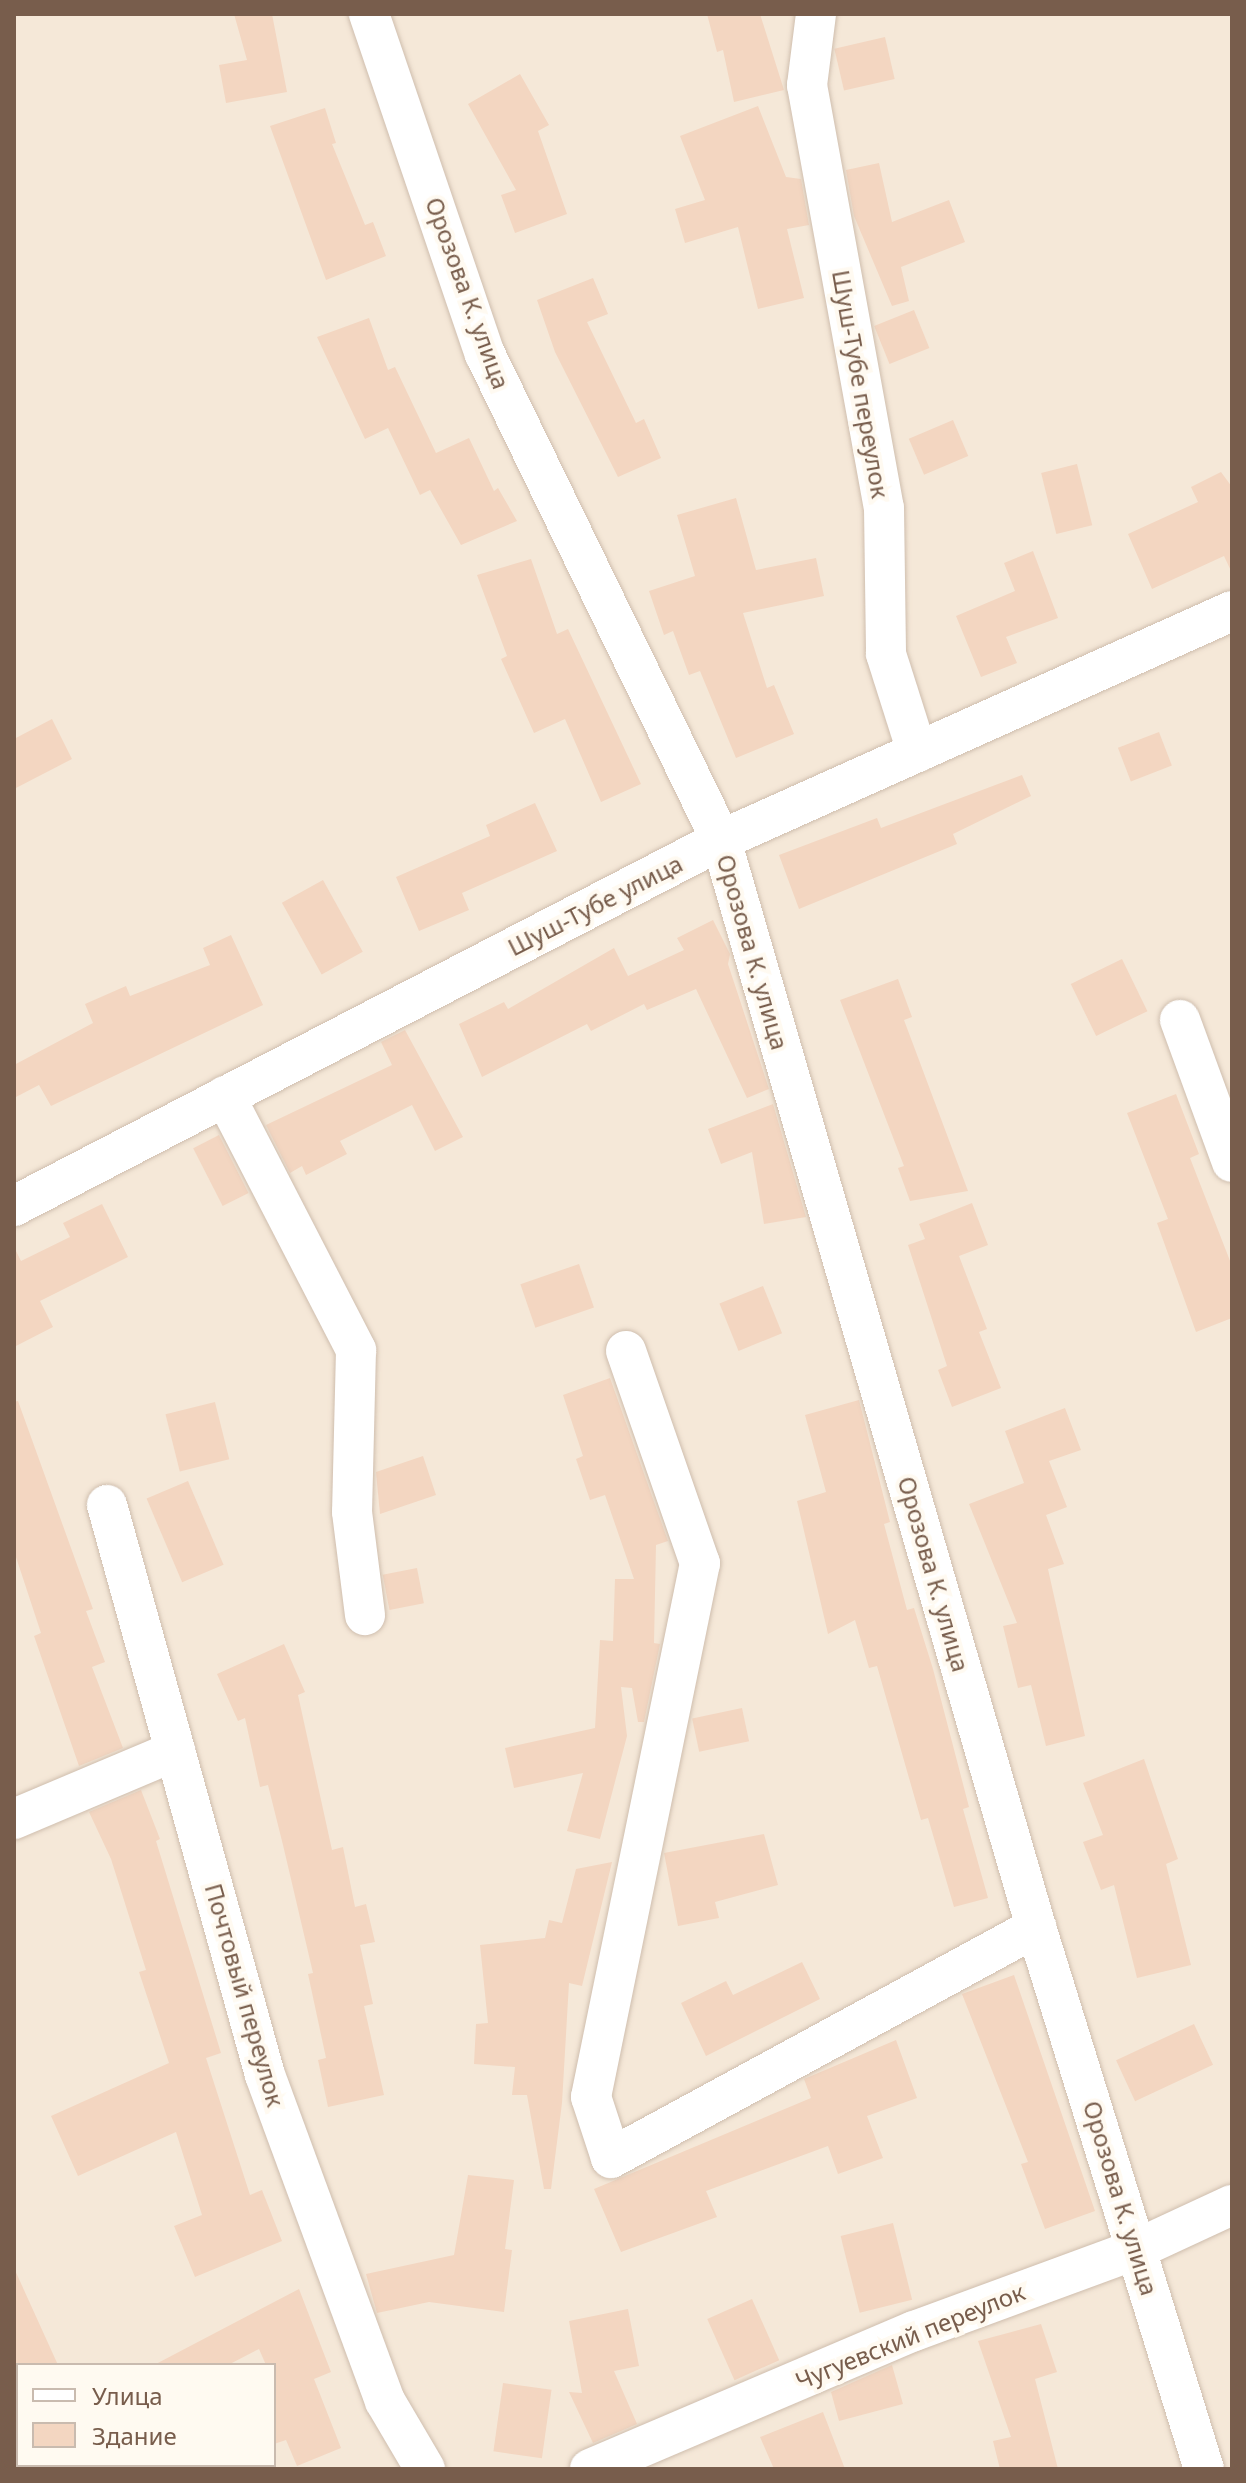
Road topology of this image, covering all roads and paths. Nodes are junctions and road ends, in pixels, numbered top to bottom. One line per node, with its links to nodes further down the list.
1 (369, 14): 5 (street, Орозова К. улица)
2 (816, 14): 4 (street, Шуш-Тубе переулок)
3 (1232, 611): 4 (street, Шуш-Тубе улица)
4 (917, 752): 5 (street, Шуш-Тубе улица)
5 (721, 840): 7 (street, Шуш-Тубе улица); 15 (street, Орозова К. улица)
6 (1180, 1020): 8 (street)
7 (225, 1096): 9 (street, Шуш-Тубе улица); 12 (street)
8 (1232, 1162)
9 (14, 1206)
10 (626, 1351): 15 (street)
11 (107, 1505): 13 (street, Почтовый переулок)
12 (365, 1615)
13 (175, 1751): 14 (street); 18 (street, Почтовый переулок)
14 (14, 1819)
15 (1036, 1927): 17 (street, Орозова К. улица)
16 (1232, 2205): 17 (street, Чугуевский переулок)
17 (1137, 2249): 19 (street, Чугуевский переулок); 20 (street, Орозова К. улица)
18 (425, 2469)
19 (590, 2469)
20 (1204, 2469)

